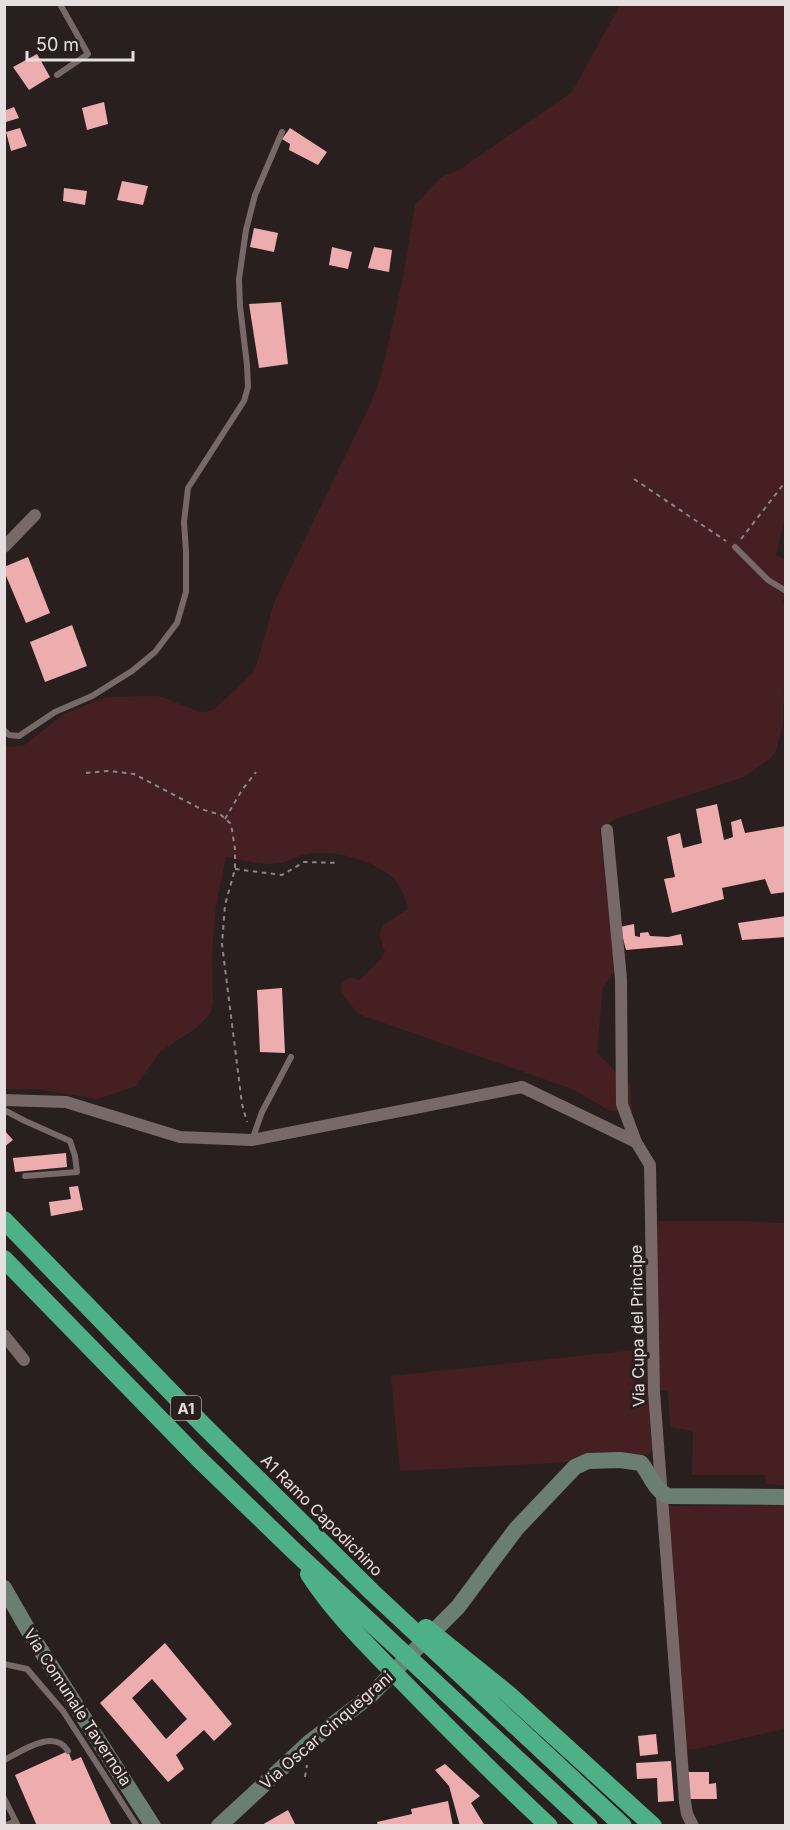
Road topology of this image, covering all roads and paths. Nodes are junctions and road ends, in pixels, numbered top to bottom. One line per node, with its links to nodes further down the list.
1 (60, 4): 2 (lane)
2 (57, 75)
3 (282, 132): 10 (lane)
4 (634, 479): 8 (path)
5 (786, 481): 8 (path)
6 (35, 515): 7 (street)
7 (4, 547)
8 (735, 547): 9 (lane)
9 (786, 591)
10 (4, 730)
11 (256, 772): 13 (path)
12 (86, 773): 13 (path)
13 (225, 819): 16 (path)
14 (608, 830): 21 (street, Via Cupa del Principe)
15 (339, 863): 16 (path)
16 (236, 869): 20 (path)
17 (291, 1058): 20 (lane)
18 (5, 1099): 20 (street)
19 (4, 1110): 22 (lane)
20 (252, 1140): 21 (street)
21 (636, 1142): 27 (street, Via Cupa del Principe)
22 (25, 1176)
23 (4, 1220): 31 (highway, A1 Ramo Capodichino / A1)
24 (4, 1259): 29 (highway, A1)
25 (4, 1335): 26 (street)
26 (24, 1360)
27 (661, 1493): 28 (street); 40 (street, Via Oscar Cinquegrani); 45 (street, Via Cupa del Principe)
28 (786, 1497)
29 (293, 1550): 41 (highway); 42 (highway, A1)
30 (4, 1588): 39 (street, Via Comunale Tavernola)
31 (372, 1592): 43 (highway, A1 Ramo Capodichino / A1); 44 (highway)
32 (4, 1664): 38 (lane)
33 (68, 1751): 34 (lane)
34 (4, 1760)
35 (5, 1800): 36 (lane)
36 (16, 1823): 37 (lane)
37 (5, 1826)
38 (137, 1826)
39 (153, 1826)
40 (219, 1826)
41 (549, 1826)
42 (590, 1826)
43 (623, 1826)
44 (653, 1826)
45 (693, 1826)

